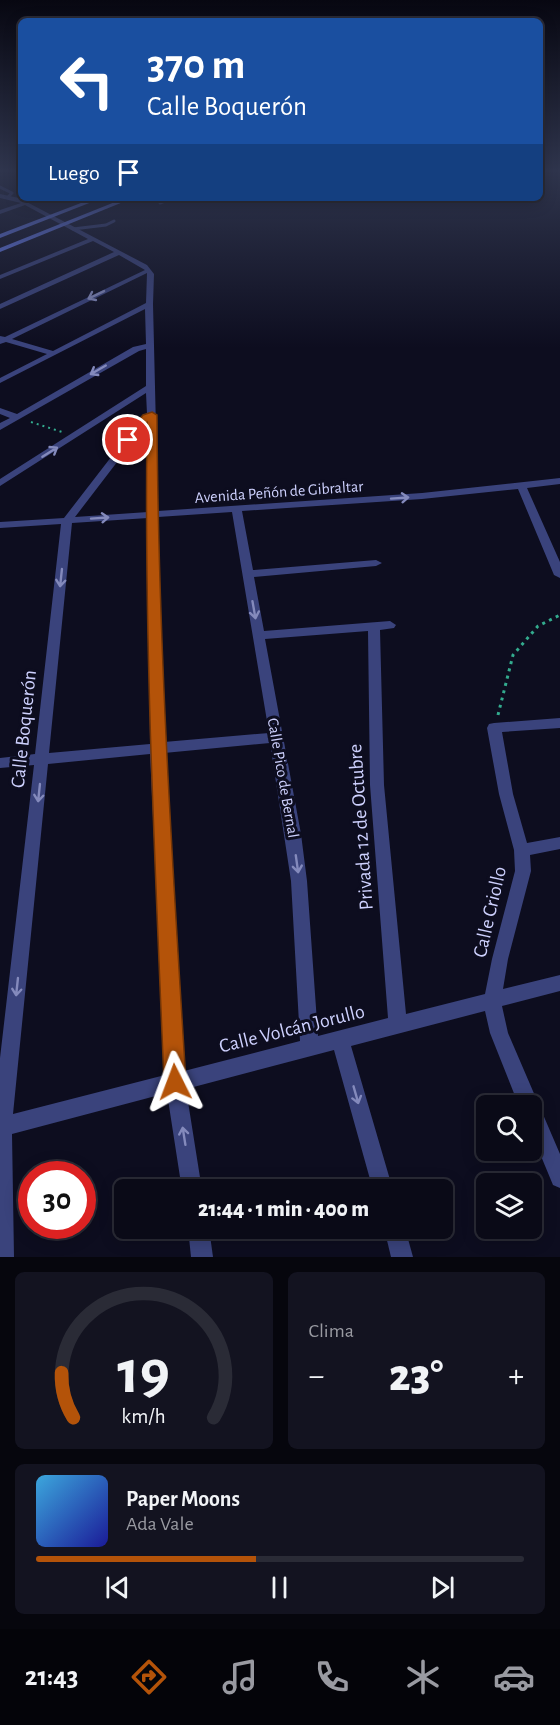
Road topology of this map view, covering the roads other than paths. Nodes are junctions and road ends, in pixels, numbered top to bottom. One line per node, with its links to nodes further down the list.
1 (48, 231): 4 (main road)
2 (76, 231): 3 (street)
3 (92, 239): 5 (street); 7 (street)
4 (0, 250)
5 (118, 253): 6 (street); 9 (street)
6 (149, 270): 8 (street); 10 (street, one-way to 10)
7 (0, 277)
8 (149, 304): 11 (street); 12 (street)
9 (0, 307)
10 (2, 340): 12 (street)
11 (150, 345): 14 (street); 17 (street, one-way to 17)
12 (53, 353): 13 (street)
13 (0, 381)
14 (150, 387): 16 (street); 20 (street, one-way to 14)
15 (0, 411): 17 (street)
16 (152, 415): 23 (street); 24 (street)
17 (16, 417): 18 (street)
18 (0, 427)
19 (560, 481): 21 (street, Avenida Peñón de Gibraltar)
20 (0, 483)
21 (521, 485): 22 (street, Avenida Peñón de Gibraltar, one-way to 21); 28 (street)
22 (237, 511): 23 (street, Avenida Peñón de Gibraltar); 27 (street, Calle Pico de Bernal)
23 (151, 515): 24 (street, Avenida Peñón de Gibraltar, one-way to 23); 34 (street)
24 (67, 520): 25 (street, Avenida Peñón de Gibraltar); 35 (street, Calle Boquerón, one-way to 35)
25 (0, 525)
26 (376, 563): 27 (street)
27 (248, 574): 31 (street, Calle Pico de Bernal, one-way to 31)
28 (560, 574)
29 (390, 625): 30 (street)
30 (374, 626): 31 (street); 41 (street, Privada 12 de Octubre)
31 (259, 635): 33 (street, Calle Pico de Bernal)
32 (560, 723): 38 (street, Calle Criollo)
33 (276, 737): 34 (street); 43 (street, Calle Pico de Bernal, one-way to 43)
34 (157, 748): 35 (street); 44 (street)
35 (42, 759): 36 (street); 46 (street, Calle Boquerón, one-way to 46)
36 (0, 763)
37 (560, 843): 38 (street)
38 (522, 850): 40 (street, Calle Criollo)
39 (560, 983): 40 (street, Calle Volcán Jorullo)
40 (492, 1001): 41 (street, Calle Volcán Jorullo); 45 (street)
41 (398, 1025): 42 (street, Calle Volcán Jorullo)
42 (340, 1039): 43 (street, Calle Volcán Jorullo); 50 (street, one-way to 50)
43 (310, 1047): 44 (street, Calle Volcán Jorullo)
44 (175, 1082): 46 (street, Calle Volcán Jorullo); 49 (street, one-way to 44)
45 (525, 1095)
46 (1, 1127): 53 (street, Calle Boquerón)
47 (542, 1135): 48 (street)
48 (560, 1178)
49 (190, 1179)
50 (380, 1179)
51 (200, 1239): 54 (street)
52 (397, 1239): 55 (street)
53 (3, 1257)
54 (202, 1257)
55 (402, 1257)

